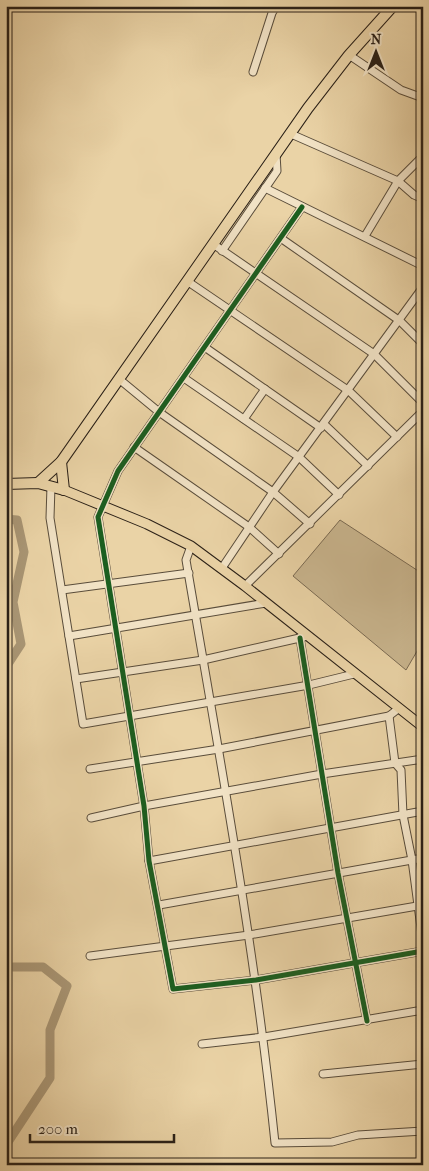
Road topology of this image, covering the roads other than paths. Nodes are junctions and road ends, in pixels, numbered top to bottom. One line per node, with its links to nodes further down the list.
1 (276, 6): 4 (street)
2 (394, 6): 3 (highway)
3 (349, 55): 5 (street); 6 (highway)
4 (253, 72)
5 (423, 98)
6 (291, 134): 7 (highway); 9 (street)
7 (276, 154): 10 (street); 15 (highway)
8 (423, 156): 9 (street)
9 (398, 181): 11 (street); 13 (street)
10 (265, 188): 12 (street); 16 (street)
11 (423, 199)
12 (302, 207): 13 (street); 14 (street)
13 (365, 236): 17 (street)
14 (282, 239): 18 (street); 22 (street)
15 (213, 244): 16 (street); 19 (highway)
16 (222, 250): 18 (street)
17 (423, 266)
18 (256, 275): 21 (street); 25 (street)
19 (187, 280): 21 (street); 27 (highway)
20 (423, 287): 22 (street)
21 (231, 311): 24 (street); 29 (street)
22 (400, 321): 23 (street); 25 (street)
23 (423, 344)
24 (206, 348): 26 (street); 28 (street)
25 (374, 354): 29 (street); 30 (street)
26 (184, 378): 32 (street); 33 (street)
27 (119, 379): 32 (street); 38 (highway)
28 (265, 389): 33 (street); 34 (street)
29 (349, 391): 34 (street); 35 (street)
30 (423, 403)
31 (423, 411): 35 (street)
32 (159, 412): 36 (street); 44 (street)
33 (244, 419): 37 (street)
34 (323, 426): 37 (street); 39 (street)
35 (397, 437): 39 (street)
36 (134, 447): 46 (street); 48 (street)
37 (300, 457): 44 (street); 45 (street)
38 (61, 462): 41 (highway); 43 (highway)
39 (368, 466): 45 (street)
40 (8, 483): 41 (highway)
41 (38, 483): 42 (highway)
42 (51, 486): 43 (highway); 55 (street)
43 (64, 490): 46 (main road)
44 (273, 492): 47 (street); 48 (street)
45 (339, 495): 47 (street)
46 (103, 506): 49 (main road); 53 (street)
47 (310, 524): 50 (street)
48 (249, 527): 50 (street); 51 (street)
49 (190, 546): 51 (main road); 52 (street)
50 (279, 554): 54 (street)
51 (222, 568): 54 (main road)
52 (188, 573): 53 (street); 57 (street)
53 (108, 585): 55 (street); 58 (street)
54 (245, 586): 56 (main road)
55 (62, 590): 59 (street)
56 (266, 603): 57 (street); 60 (main road)
57 (196, 616): 58 (street); 61 (street)
58 (115, 630): 59 (street); 62 (street)
59 (69, 636): 64 (street)
60 (303, 638): 61 (street); 63 (main road); 65 (street)
61 (203, 660): 62 (street); 66 (street)
62 (122, 673): 64 (street); 68 (street)
63 (354, 674): 65 (street); 67 (main road)
64 (76, 679): 68 (street)
65 (309, 685): 66 (street); 71 (street)
66 (210, 701): 68 (street); 72 (street)
67 (398, 708): 69 (street); 70 (main road)
68 (128, 716): 74 (street)
69 (389, 716): 71 (street); 75 (street)
70 (423, 727)
71 (316, 729): 72 (street); 77 (street)
72 (219, 749): 74 (street); 78 (street)
73 (423, 759): 75 (street)
74 (137, 762): 76 (street); 79 (street)
75 (395, 763): 77 (street); 81 (street)
76 (90, 769)
77 (322, 774): 78 (street); 83 (street)
78 (224, 793): 79 (street); 84 (street)
79 (144, 806): 82 (street); 87 (street)
80 (423, 812): 81 (street)
81 (403, 815): 83 (street); 86 (street)
82 (91, 818)
83 (331, 828): 84 (street); 88 (street)
84 (234, 845): 87 (street); 89 (street)
85 (423, 858): 86 (street)
86 (412, 860): 88 (street); 91 (street)
87 (149, 861): 90 (street)
88 (338, 872): 89 (street); 92 (street)
89 (241, 889): 90 (street); 93 (street)
90 (159, 905): 95 (street)
91 (420, 905): 92 (street); 94 (street)
92 (347, 917): 93 (street); 98 (street)
93 (249, 935): 95 (street); 99 (street)
94 (423, 943)
95 (166, 948): 97 (street); 99 (street)
96 (423, 951): 98 (street)
97 (90, 956)
98 (356, 962): 99 (street); 101 (street)
99 (256, 980): 102 (street)
100 (423, 1010): 101 (street)
101 (367, 1021): 102 (street)
102 (264, 1037): 103 (street); 106 (street)
103 (202, 1044)
104 (423, 1064): 105 (street)
105 (323, 1074)
106 (423, 1131)

